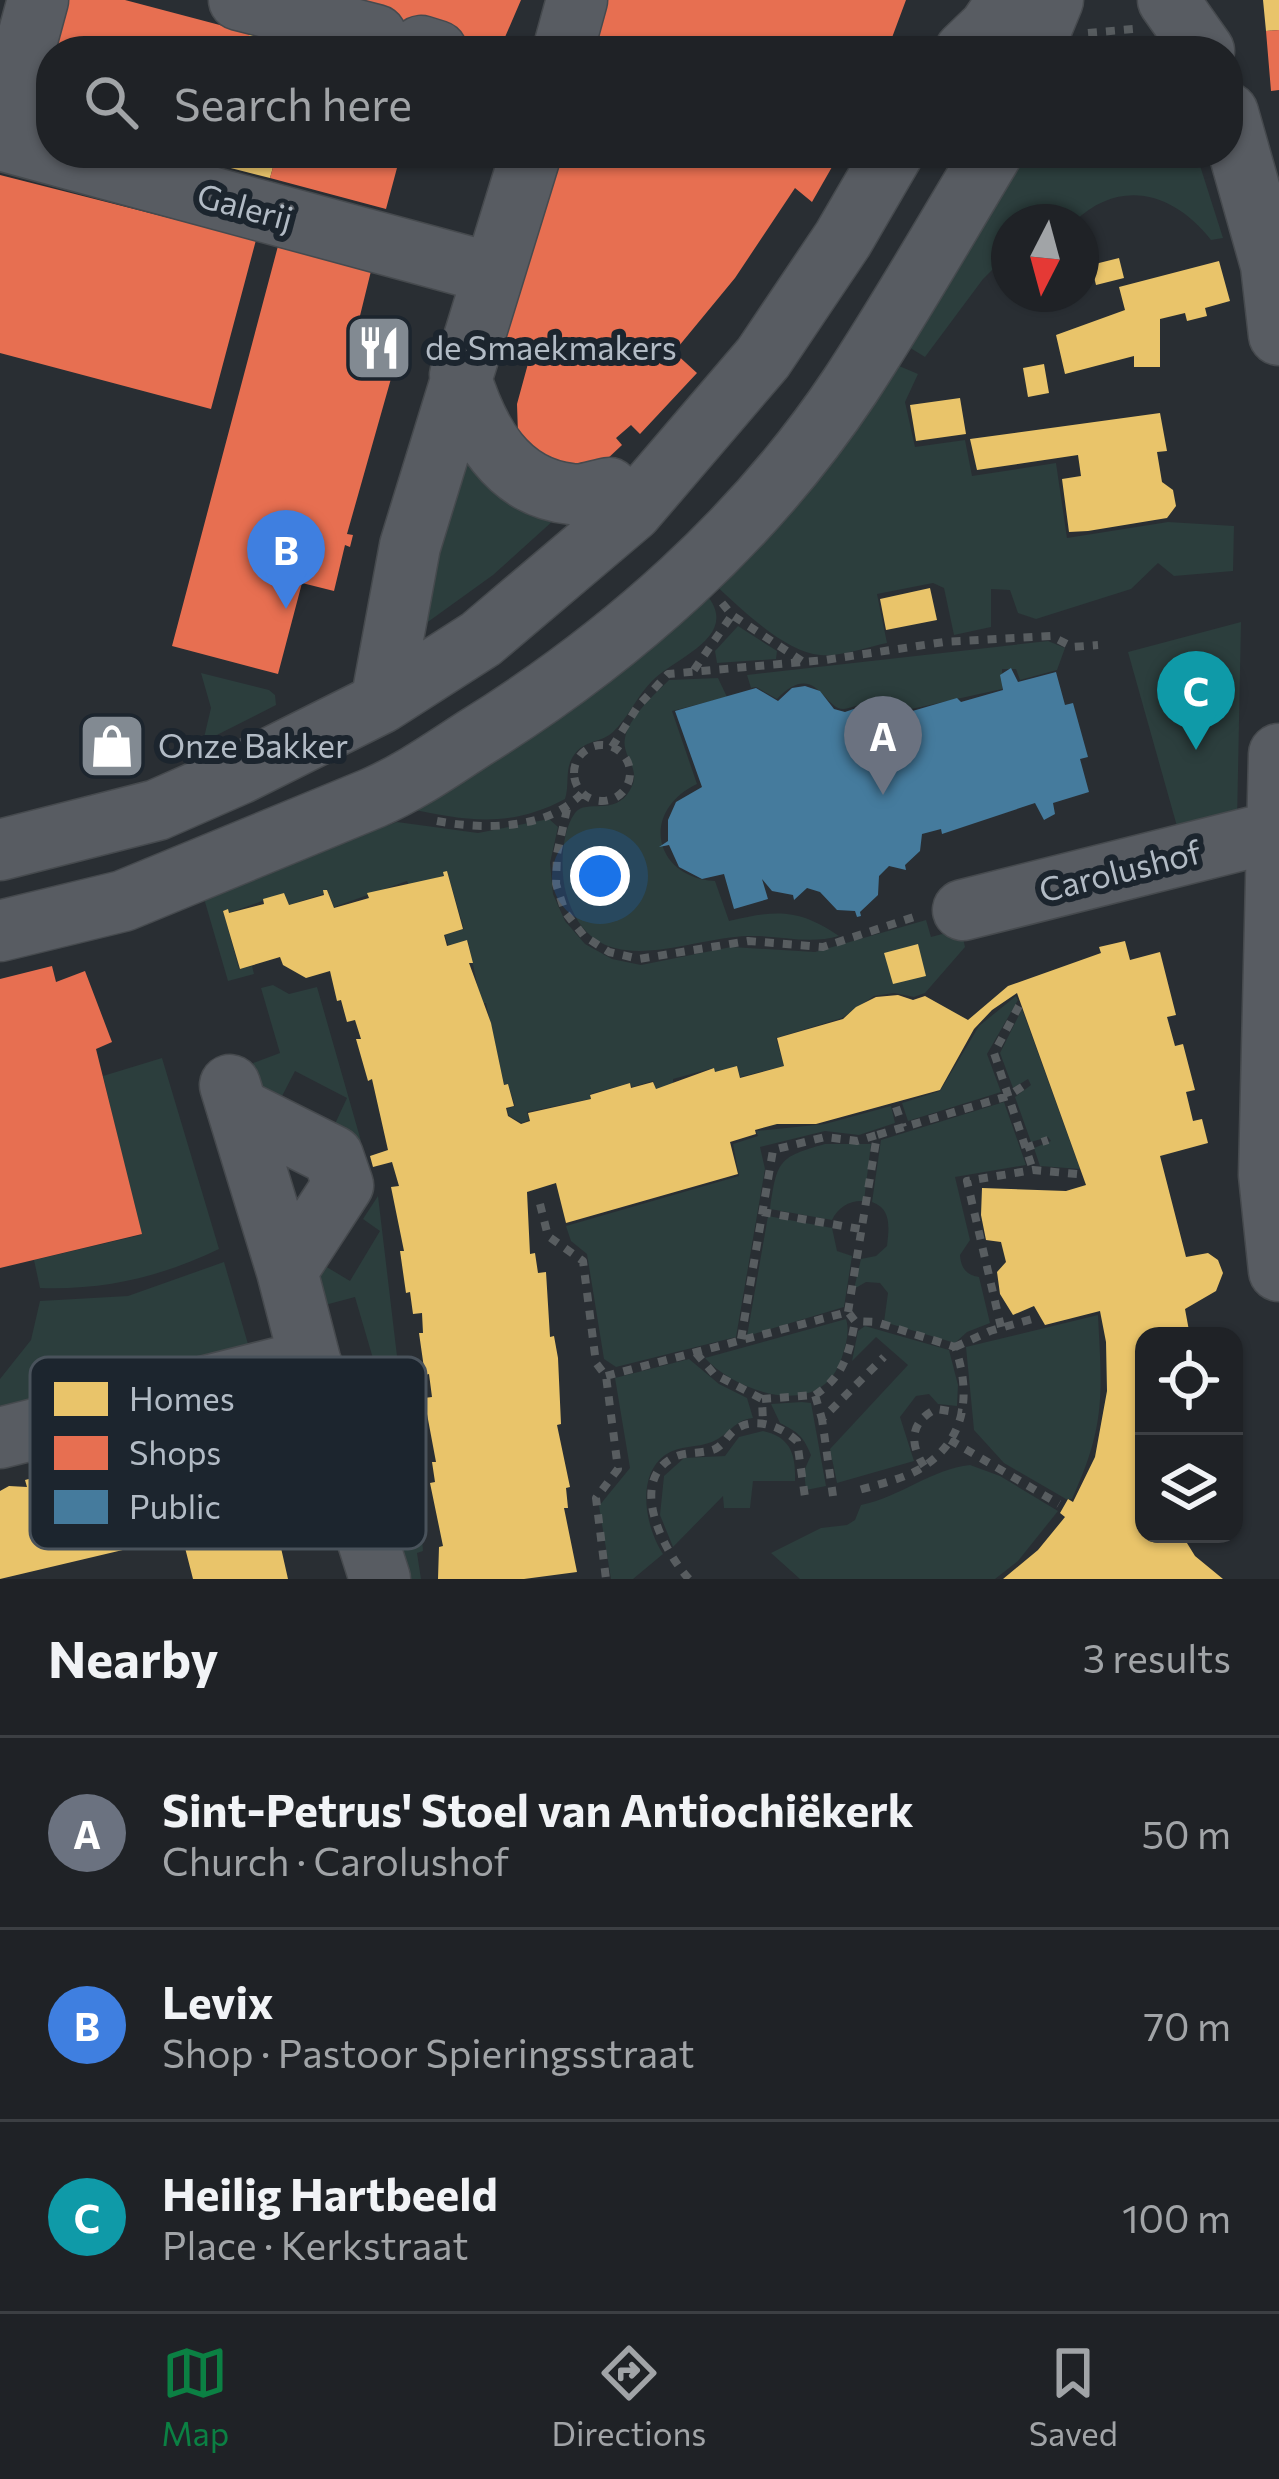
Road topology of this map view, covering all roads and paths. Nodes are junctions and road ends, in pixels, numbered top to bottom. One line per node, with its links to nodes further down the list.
1 (38, 0): 11 (street)
2 (239, 0): 7 (street)
3 (577, 0): 8 (street)
4 (1008, 0): 9 (street)
5 (1148, 16): 6 (path); 10 (street)
6 (1056, 28)
7 (380, 36)
8 (567, 36)
9 (981, 36)
10 (1180, 36)
11 (0, 140): 12 (street, Galerij)
12 (36, 150)
13 (1243, 166): 19 (street)
14 (103, 168): 18 (street, Galerij)
15 (526, 168): 18 (street)
16 (884, 168): 21 (street)
17 (983, 168): 22 (street)
18 (491, 273): 20 (street)
19 (1279, 335)
20 (460, 375): 21 (street); 27 (street)
21 (632, 511): 27 (street)
22 (692, 570): 23 (path); 31 (street)
23 (732, 615): 25 (path); 26 (path)
24 (1098, 645): 25 (path)
25 (803, 662): 26 (path)
26 (694, 670): 28 (path)
27 (381, 703): 34 (street)
28 (612, 747): 30 (path); 30 (path)
29 (1279, 754): 33 (street)
30 (582, 793): 32 (path)
31 (374, 798): 32 (path); 36 (street)
32 (567, 809): 35 (path)
33 (1277, 831): 35 (street, Carolushof); 51 (street)
34 (0, 850)
35 (963, 910)
36 (0, 931)
37 (1019, 1006): 39 (path)
38 (1028, 1083): 39 (path)
39 (1008, 1096): 41 (path); 44 (path)
40 (896, 1107): 41 (path)
41 (903, 1127): 42 (path)
42 (877, 1135): 48 (path); 49 (path)
43 (1048, 1140): 44 (path)
44 (1025, 1148): 45 (path)
45 (1033, 1170): 46 (path); 55 (path)
46 (1077, 1174)
47 (540, 1204): 61 (path)
48 (762, 1212): 49 (path); 56 (path)
49 (860, 1228): 52 (path)
50 (287, 1271): 50 (street); 59 (street)
51 (1279, 1271)
52 (848, 1312): 54 (path); 56 (path)
53 (1032, 1318): 55 (path)
54 (855, 1321): 57 (path); 62 (path)
55 (1001, 1327): 57 (path)
56 (741, 1340): 58 (path)
57 (956, 1347): 64 (path)
58 (696, 1352): 61 (path); 63 (path)
59 (309, 1357)
60 (884, 1358): 65 (path)
61 (606, 1376): 77 (path)
62 (815, 1395): 63 (path); 65 (path)
63 (762, 1399): 66 (path)
64 (962, 1413): 69 (path); 70 (path)
65 (822, 1419): 72 (path)
66 (764, 1423): 73 (path); 78 (path)
67 (30, 1430): 68 (street)
68 (0, 1438)
69 (950, 1440): 70 (path); 74 (path)
70 (924, 1466): 71 (path)
71 (856, 1491)
72 (833, 1496)
73 (806, 1504)
74 (1060, 1504)
75 (370, 1549): 76 (street)
76 (380, 1579)
77 (606, 1579)
78 (689, 1579)

